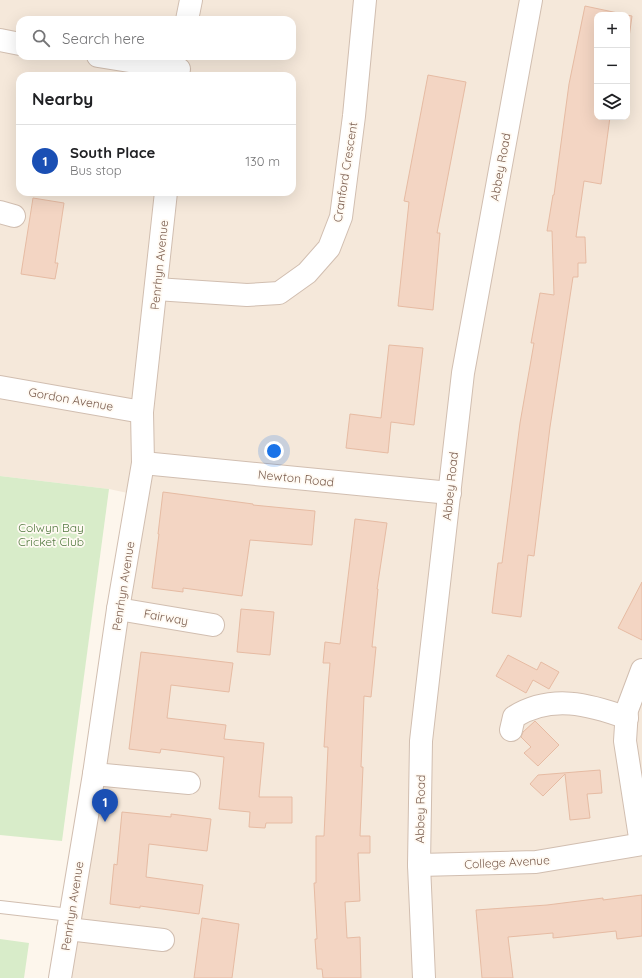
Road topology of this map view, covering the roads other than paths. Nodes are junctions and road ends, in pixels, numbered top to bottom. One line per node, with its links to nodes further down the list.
1 (191, 0): 4 (street)
2 (365, 0): 10 (street, Cranford Crescent)
3 (531, 0): 14 (street, Abbey Road)
4 (188, 16)
5 (0, 40): 6 (street)
6 (16, 43)
7 (128, 60): 8 (street)
8 (180, 67)
9 (166, 196): 10 (street, Penrhyn Avenue)
10 (156, 289): 12 (street, Penrhyn Avenue)
11 (0, 387): 12 (street, Gordon Avenue)
12 (142, 412): 13 (street, Penrhyn Avenue)
13 (143, 463): 14 (street, Newton Road); 15 (street, Penrhyn Avenue)
14 (450, 493): 23 (street, Abbey Road)
15 (118, 609): 16 (street, Fairway); 20 (street, Penrhyn Avenue)
16 (213, 625)
17 (642, 670): 18 (street)
18 (627, 718): 19 (street); 22 (street)
19 (511, 730)
20 (94, 774): 21 (street); 25 (street, Penrhyn Avenue)
21 (189, 783)
22 (642, 844): 23 (street, College Avenue)
23 (419, 865): 28 (street, Abbey Road)
24 (0, 907): 25 (lane)
25 (69, 922): 26 (street); 27 (street, Penrhyn Avenue)
26 (164, 940)
27 (60, 978)
28 (424, 978)

